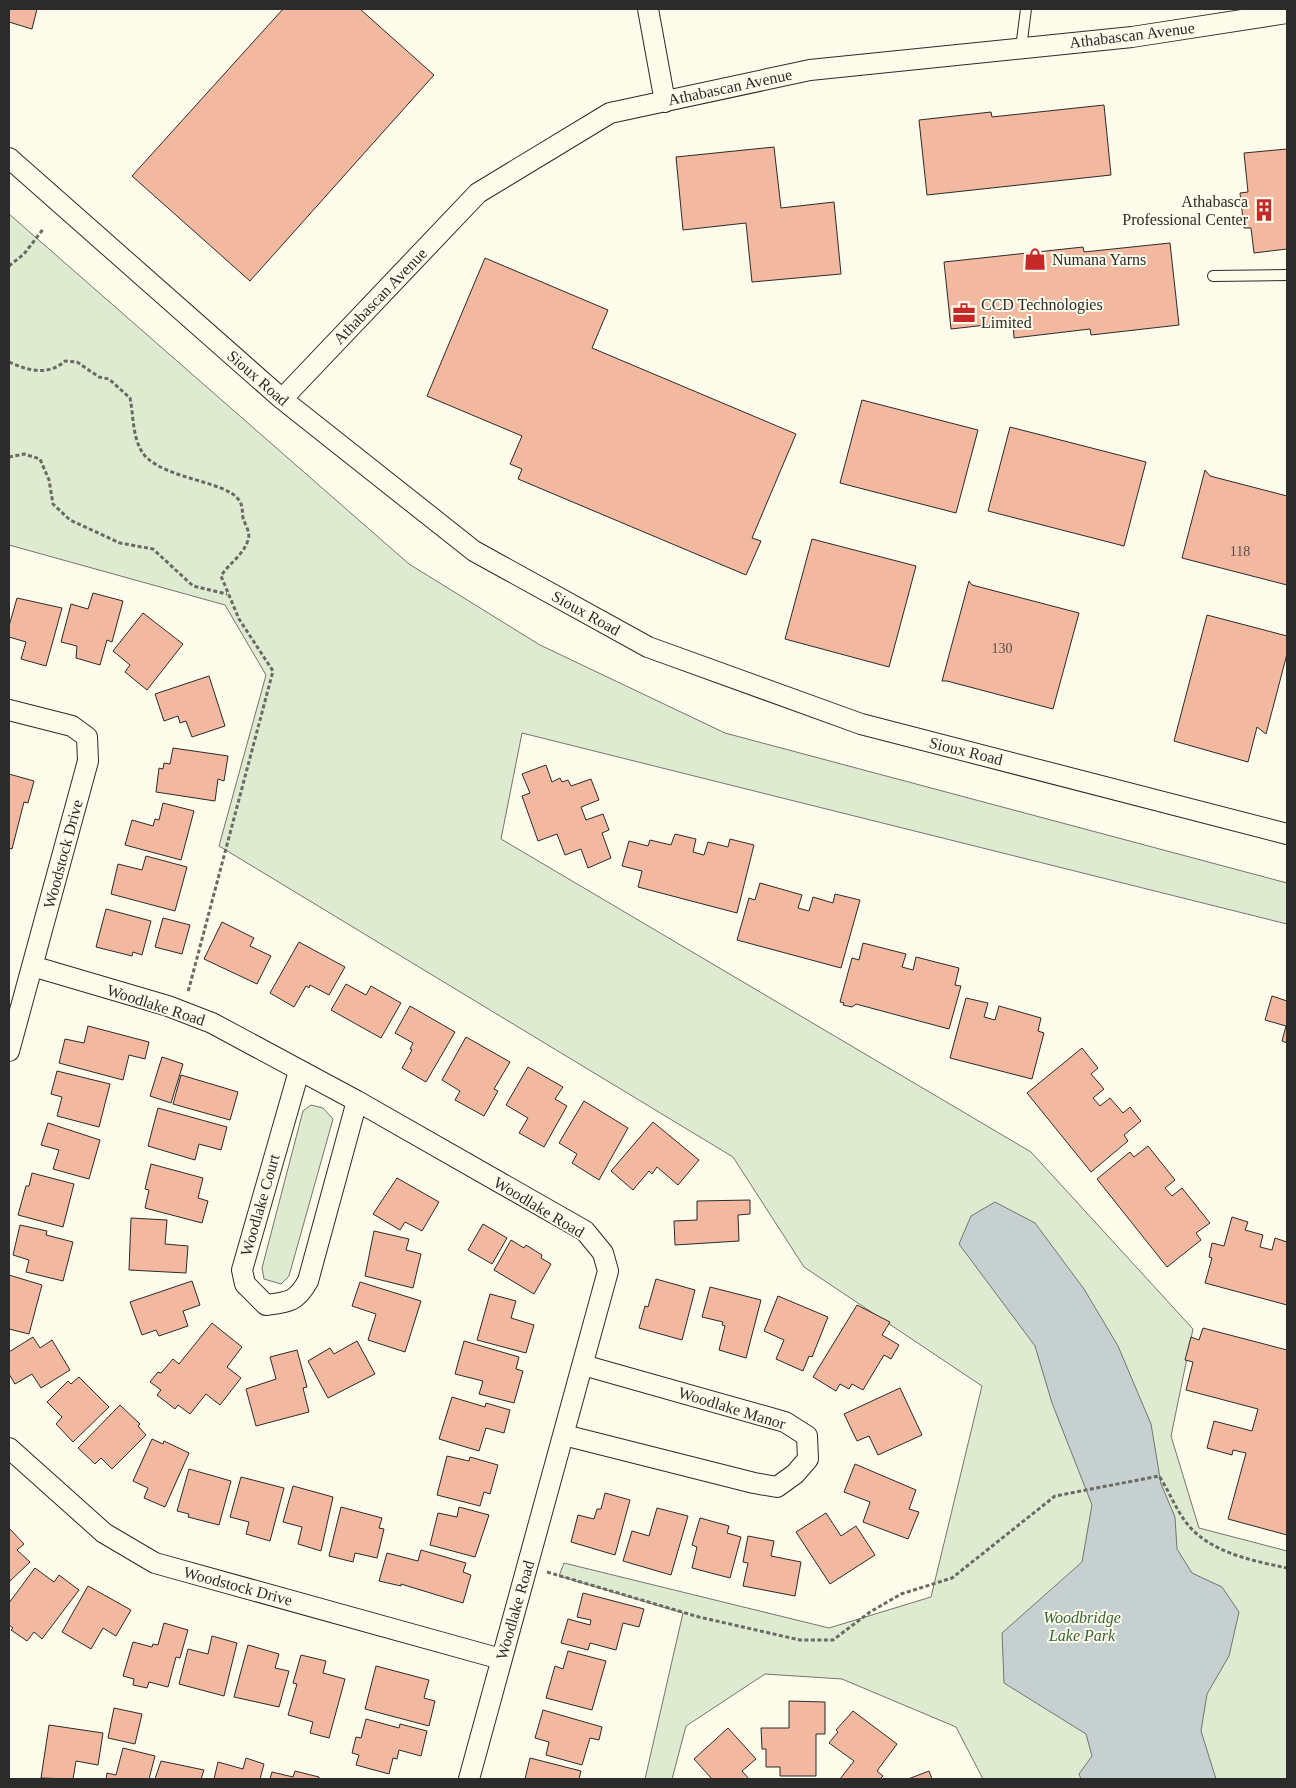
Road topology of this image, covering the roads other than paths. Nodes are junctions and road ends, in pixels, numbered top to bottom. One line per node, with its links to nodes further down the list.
1 (648, 9): 5 (street)
2 (1026, 9): 4 (lane)
3 (1287, 13): 4 (street, Athabascan Avenue)
4 (1021, 48): 5 (street, Athabascan Avenue)
5 (665, 102): 9 (street, Athabascan Avenue)
6 (9, 158): 9 (street, Sioux Road)
7 (1287, 275): 8 (lane)
8 (1213, 276)
9 (282, 399): 11 (street, Sioux Road)
10 (9, 710): 12 (street, Woodstock Drive)
11 (1287, 834)
12 (32, 966): 13 (street, Woodstock Drive); 14 (street, Woodlake Road)
13 (9, 1051)
14 (298, 1071): 15 (street, Woodlake Road); 15 (street, Woodlake Court)
15 (357, 1101): 16 (street, Woodlake Road)
16 (583, 1365): 17 (street, Woodlake Road); 17 (street, Woodlake Manor)
17 (564, 1435): 19 (street, Woodlake Road)
18 (9, 1448): 19 (street, Woodstock Drive)
19 (501, 1659): 20 (street, Woodlake Road)
20 (469, 1779)

